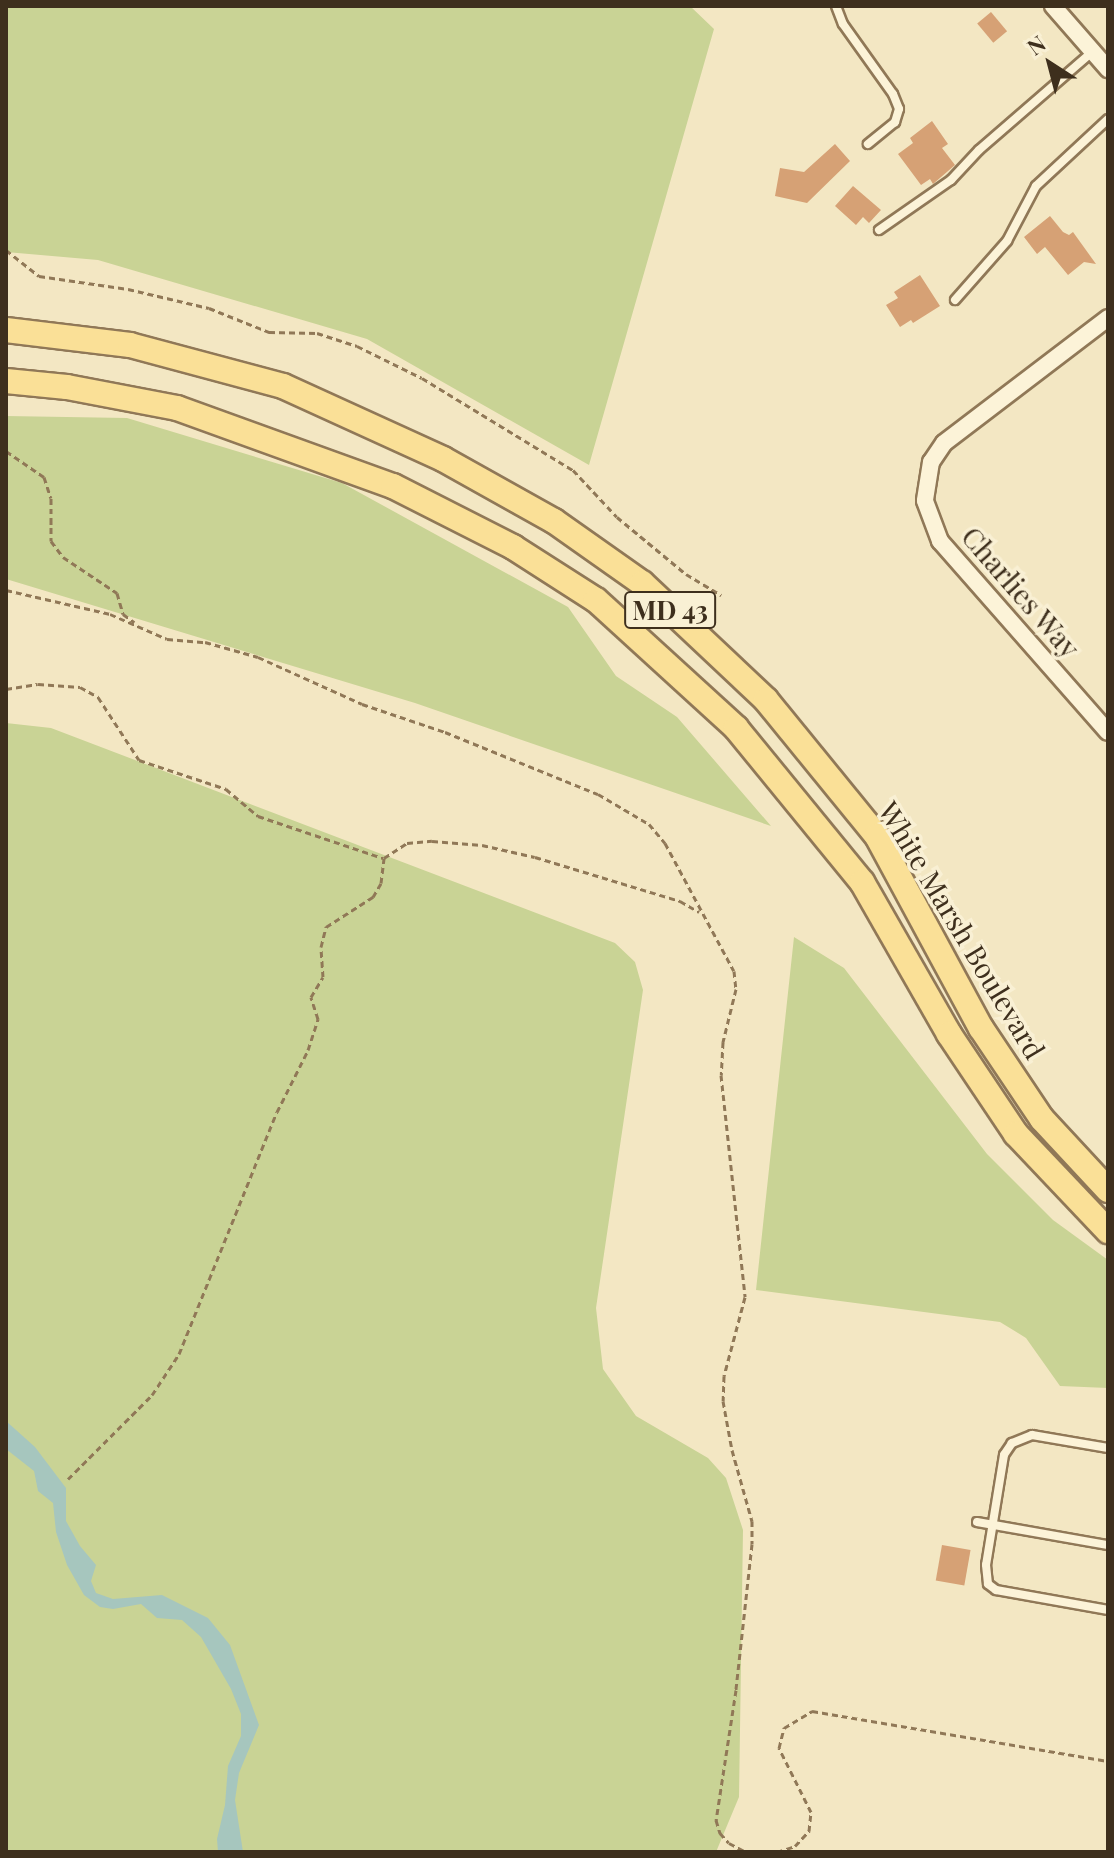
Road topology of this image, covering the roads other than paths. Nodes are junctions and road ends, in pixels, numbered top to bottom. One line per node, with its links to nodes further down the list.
1 (836, 6): 6 (lane)
2 (1053, 6): 3 (street)
3 (1092, 52): 4 (street); 7 (lane)
4 (1108, 69)
5 (1108, 119): 8 (lane)
6 (868, 144)
7 (879, 230)
8 (955, 300)
9 (1108, 318): 12 (street, Charlies Way)
10 (6, 330): 13 (main road, White Marsh Boulevard / MD 43)
11 (6, 381): 14 (main road, MD 43)
12 (1108, 732)
13 (1108, 1190)
14 (1108, 1231)
15 (1108, 1448): 17 (lane)
16 (977, 1522): 17 (lane)
17 (992, 1524): 18 (lane); 19 (lane)
18 (1108, 1545)
19 (1108, 1610)

